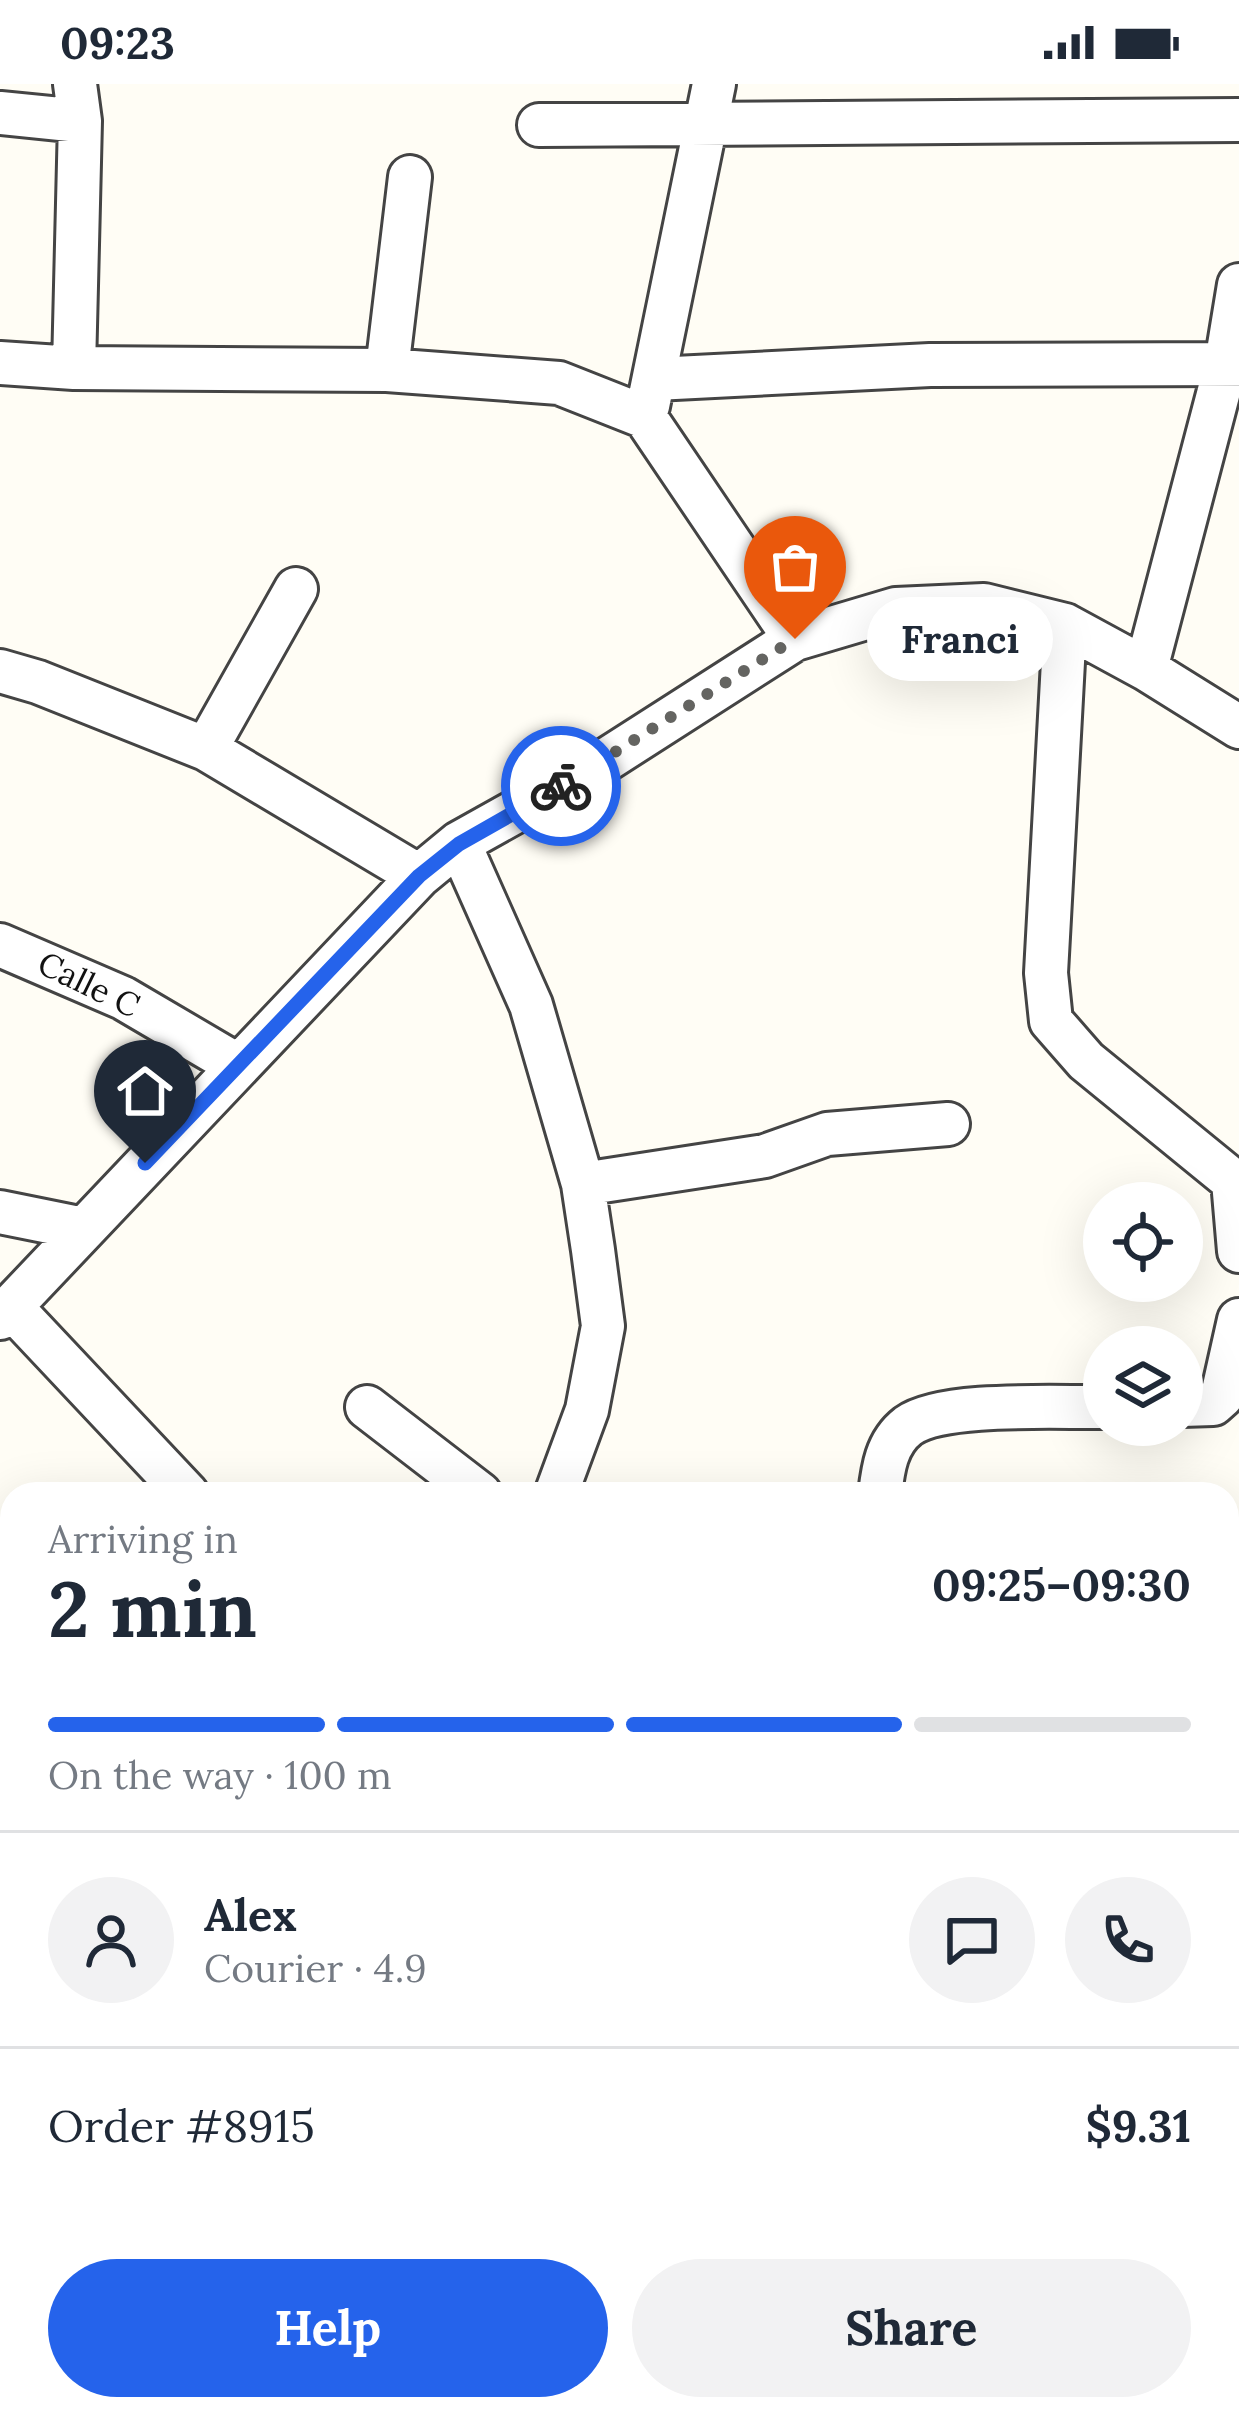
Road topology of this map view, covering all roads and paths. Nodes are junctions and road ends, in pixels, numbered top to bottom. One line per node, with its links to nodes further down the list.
1 (77, 103): 3 (street); 10 (street)
2 (711, 104): 4 (street); 5 (street); 12 (street)
3 (0, 112)
4 (1239, 120)
5 (538, 125)
6 (410, 177): 11 (street)
7 (1239, 284): 9 (street)
8 (0, 363): 10 (street)
9 (1232, 364): 12 (street); 16 (street)
10 (74, 368): 11 (street)
11 (387, 370): 12 (street)
12 (650, 398): 15 (street)
13 (296, 589): 19 (street)
14 (1065, 625): 15 (street); 16 (street); 28 (street)
15 (795, 639): 20 (street)
16 (1146, 669): 18 (street)
17 (0, 671): 19 (street)
18 (1239, 727)
19 (206, 749): 21 (street)
20 (459, 844): 21 (street); 25 (street)
21 (419, 876): 23 (street)
22 (0, 945): 23 (street, Calle C)
23 (237, 1065): 27 (street)
24 (948, 1124): 25 (street)
25 (583, 1184): 36 (street)
26 (0, 1211): 27 (street)
27 (84, 1229): 29 (street)
28 (1239, 1251)
29 (5, 1313): 34 (street)
30 (1239, 1320): 31 (street)
31 (1203, 1404)
32 (367, 1407): 35 (street)
33 (1083, 1408): 37 (street)
34 (175, 1482)
35 (464, 1482)
36 (560, 1482)
37 (882, 1482)

